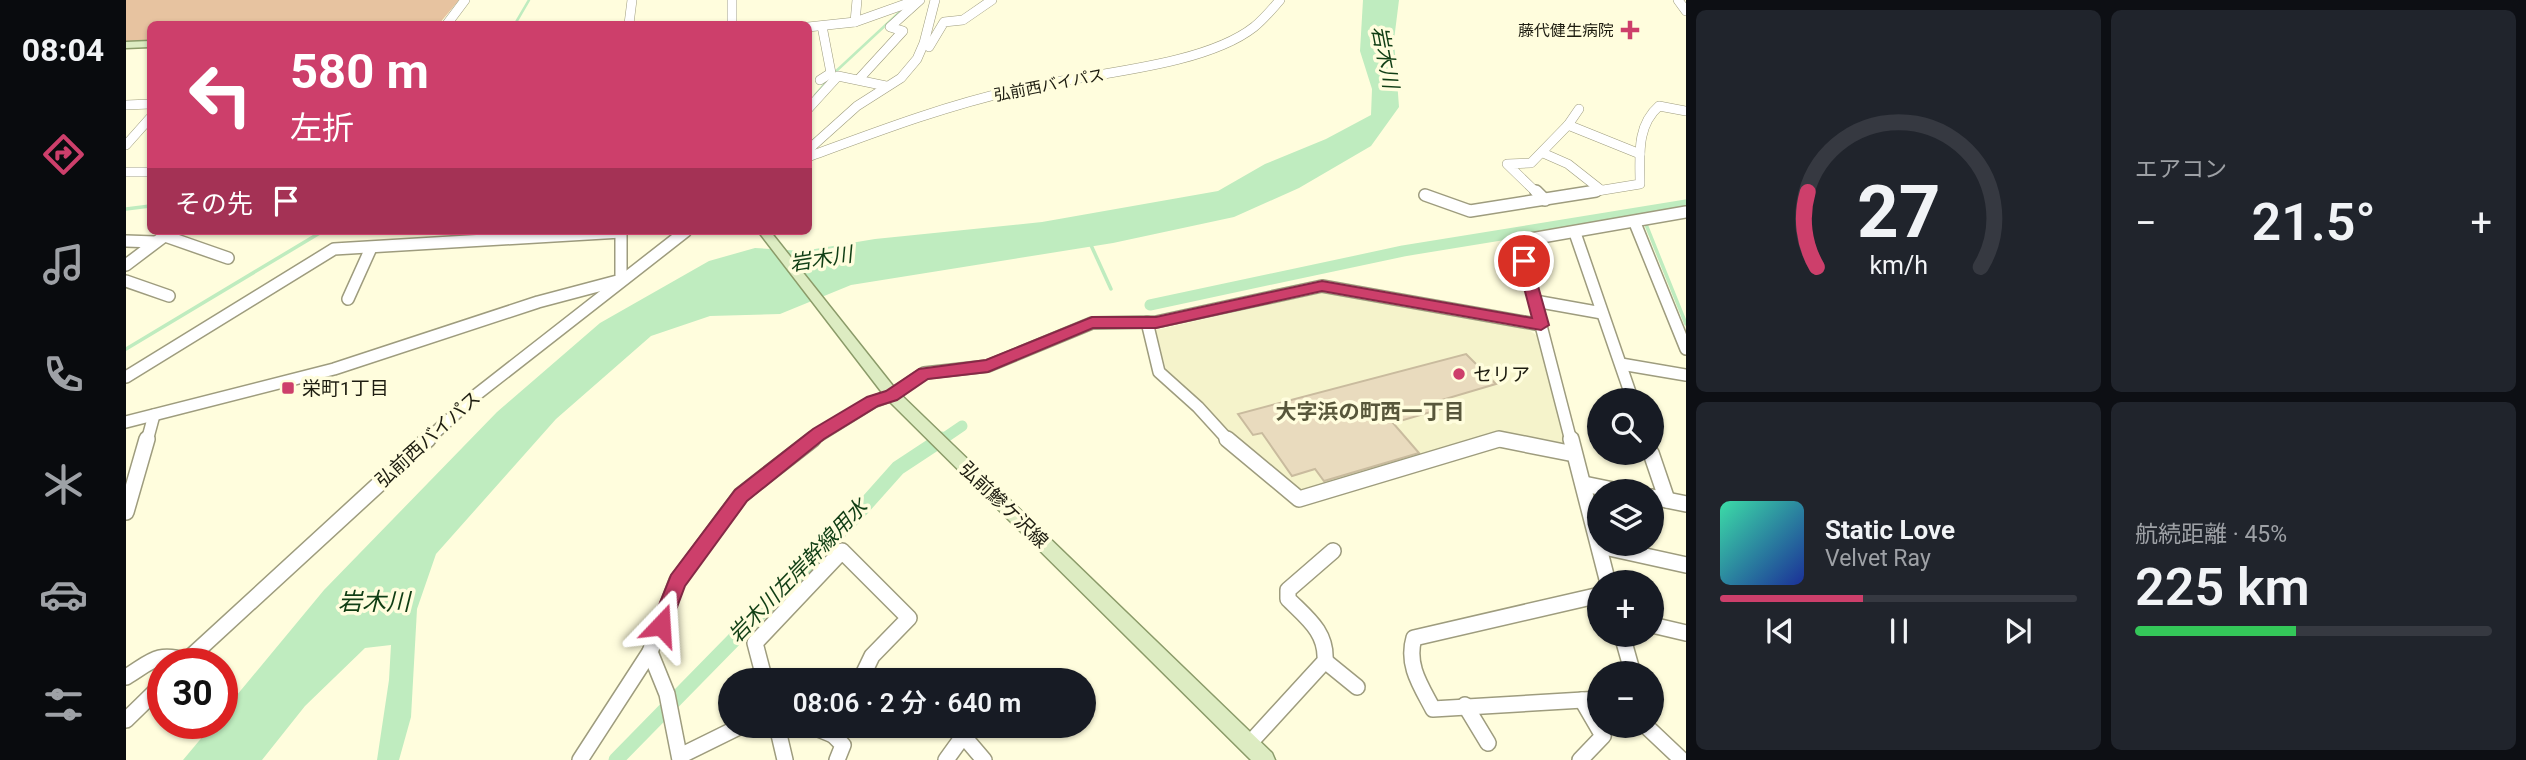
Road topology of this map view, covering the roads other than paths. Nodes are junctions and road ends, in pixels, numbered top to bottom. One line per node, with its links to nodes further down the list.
1 (465, 0): 13 (street)
2 (632, 0): 14 (street)
3 (732, 0): 15 (street)
4 (857, 0): 16 (street)
5 (919, 0): 10 (street); 22 (street)
6 (935, 0): 21 (street)
7 (992, 0): 21 (street)
8 (1265, 0): 11 (street)
9 (1678, 0): 12 (street)
10 (909, 2): 16 (street)
11 (1279, 2): 36 (street, 弘前西バイパス)
12 (1686, 10)
13 (449, 21)
14 (629, 21)
15 (732, 21)
16 (855, 22): 17 (street)
17 (822, 26): 18 (street); 23 (street)
18 (812, 27)
19 (147, 44): 20 (main road)
20 (126, 45)
21 (917, 59): 24 (street)
22 (859, 79): 24 (street); 27 (street)
23 (820, 80)
24 (886, 86): 33 (street)
25 (126, 104): 26 (street)
26 (147, 104)
27 (812, 105)
28 (1578, 109): 31 (street)
29 (1686, 111): 35 (street)
30 (147, 121): 32 (street)
31 (1568, 125): 34 (street); 35 (street)
32 (126, 145)
33 (812, 146)
34 (1543, 153): 39 (street); 41 (street)
35 (1640, 154): 39 (street)
36 (812, 156)
37 (126, 172): 38 (street)
38 (147, 172)
39 (1601, 190): 41 (street)
40 (1425, 195): 41 (street)
41 (1545, 200)
42 (1686, 212): 43 (street)
43 (1634, 222): 44 (street); 64 (street)
44 (1575, 233): 60 (street); 61 (street)
45 (442, 235): 52 (street)
46 (571, 235): 52 (street)
47 (621, 235): 56 (street)
48 (680, 235): 56 (street, 弘前西バイパス)
49 (767, 235): 69 (main road, 弘前鰺ケ沢線)
50 (164, 236): 51 (street); 54 (street); 55 (street)
51 (126, 241)
52 (439, 243): 53 (street)
53 (371, 247): 59 (street); 67 (street)
54 (228, 258)
55 (126, 264)
56 (621, 280): 70 (street); 87 (street, 弘前西バイパス)
57 (126, 281): 58 (street)
58 (169, 296)
59 (348, 299)
60 (1535, 301): 61 (street); 63 (street)
61 (1602, 313): 65 (street)
62 (1147, 323): 63 (street); 69 (street); 72 (street)
63 (1541, 325): 74 (street)
64 (1686, 349)
65 (1621, 364): 66 (street); 68 (street)
66 (1686, 375)
67 (126, 376)
68 (1629, 388)
69 (888, 392): 88 (street); 107 (main road, 弘前鰺ケ沢線)
70 (154, 415): 71 (street); 80 (street)
71 (126, 422)
72 (1569, 453)
73 (1655, 465): 78 (street)
74 (1584, 484): 75 (street); 76 (street)
75 (1587, 485)
76 (1587, 496)
77 (1664, 499): 78 (street)
78 (1667, 500): 79 (street)
79 (1686, 504)
80 (127, 508)
81 (1333, 551): 89 (street)
82 (1643, 556): 83 (street)
83 (1686, 565)
84 (1587, 598): 98 (street)
85 (1664, 628): 86 (street)
86 (1686, 633)
87 (201, 648)
88 (650, 652): 108 (street); 109 (street)
89 (1325, 661): 94 (street); 107 (street)
90 (147, 664): 93 (street)
91 (762, 668): 92 (street)
92 (866, 668)
93 (126, 677)
94 (1357, 687)
95 (147, 700): 99 (street)
96 (1581, 700): 97 (street); 98 (street); 115 (street)
97 (1587, 700)
98 (1465, 705): 106 (street)
99 (126, 720)
100 (718, 738): 108 (street)
101 (780, 738): 110 (street)
102 (839, 738): 111 (street)
103 (957, 738): 112 (street)
104 (966, 738): 113 (street)
105 (1659, 738): 116 (street)
106 (1488, 743)
107 (1249, 744): 114 (main road, 弘前鰺ケ沢線)
108 (680, 758)
109 (580, 760)
110 (785, 760)
111 (837, 760)
112 (946, 760)
113 (984, 760)
114 (1265, 760)
115 (1580, 760)
116 (1682, 760)

